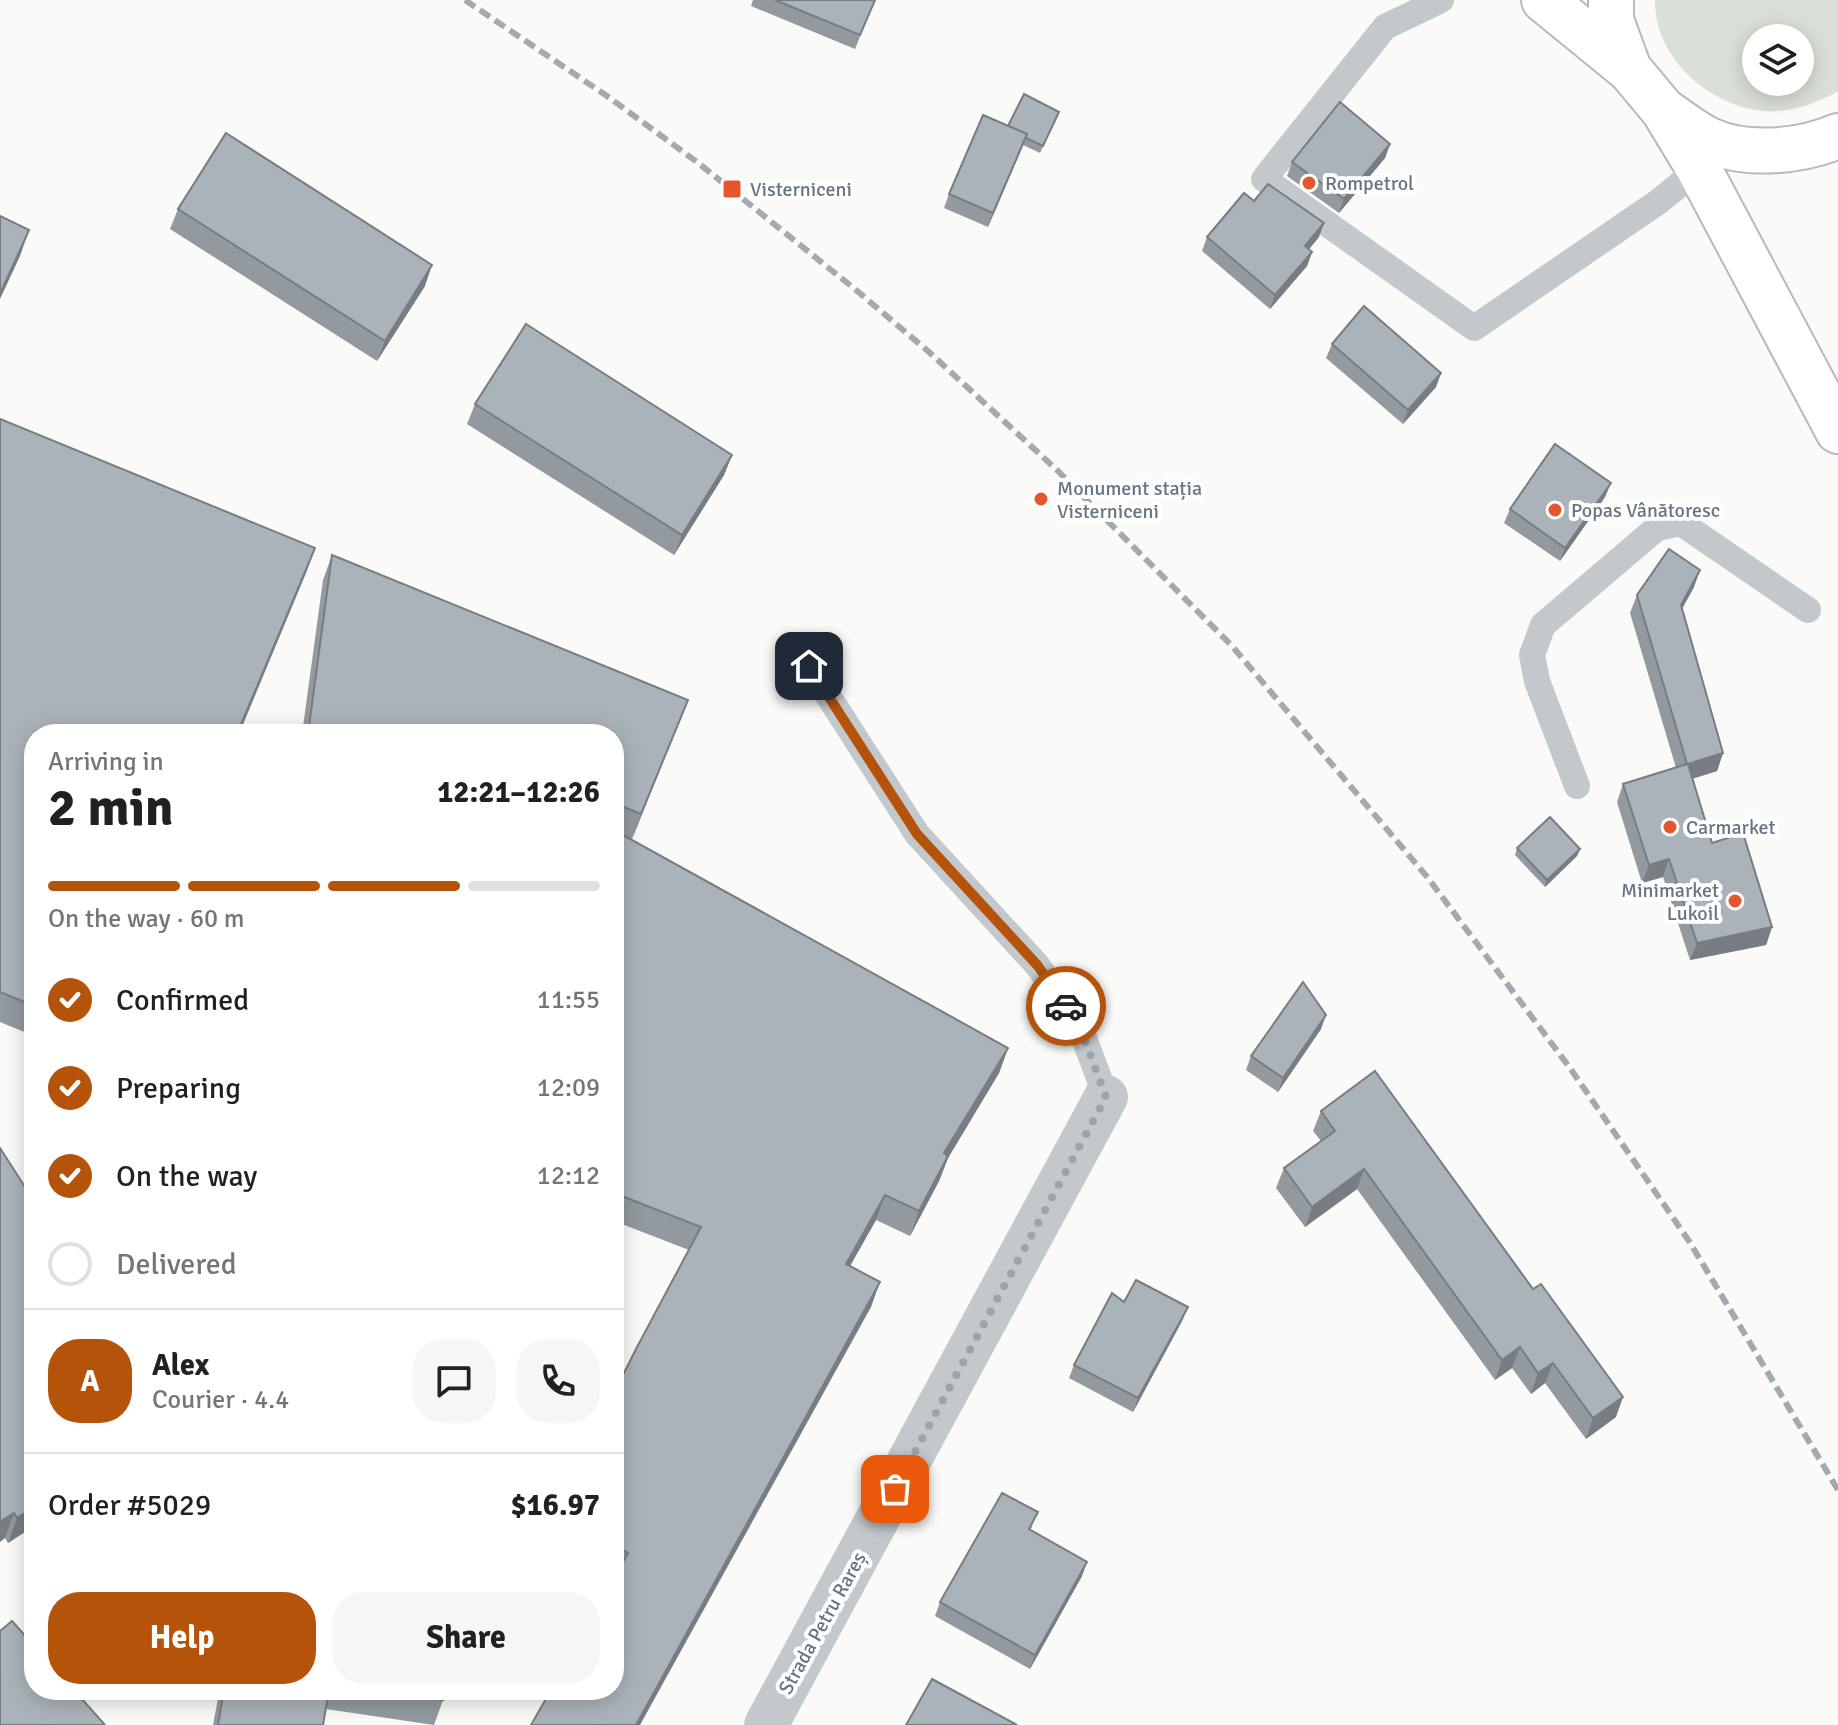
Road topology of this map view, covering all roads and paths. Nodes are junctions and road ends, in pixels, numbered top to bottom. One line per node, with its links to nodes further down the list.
1 (1441, 0): 7 (lane)
2 (1544, 0): 4 (main road)
3 (1611, 0): 4 (main road)
4 (1629, 69): 5 (main road)
5 (1664, 111): 6 (main road); 7 (main road)
6 (1838, 136)
7 (1699, 169): 8 (main road)
8 (1838, 431)
9 (1808, 610): 11 (lane)
10 (809, 666): 12 (lane)
11 (1577, 786)
12 (1106, 1097): 13 (street, Strada Petru Rareș)
13 (766, 1725)

